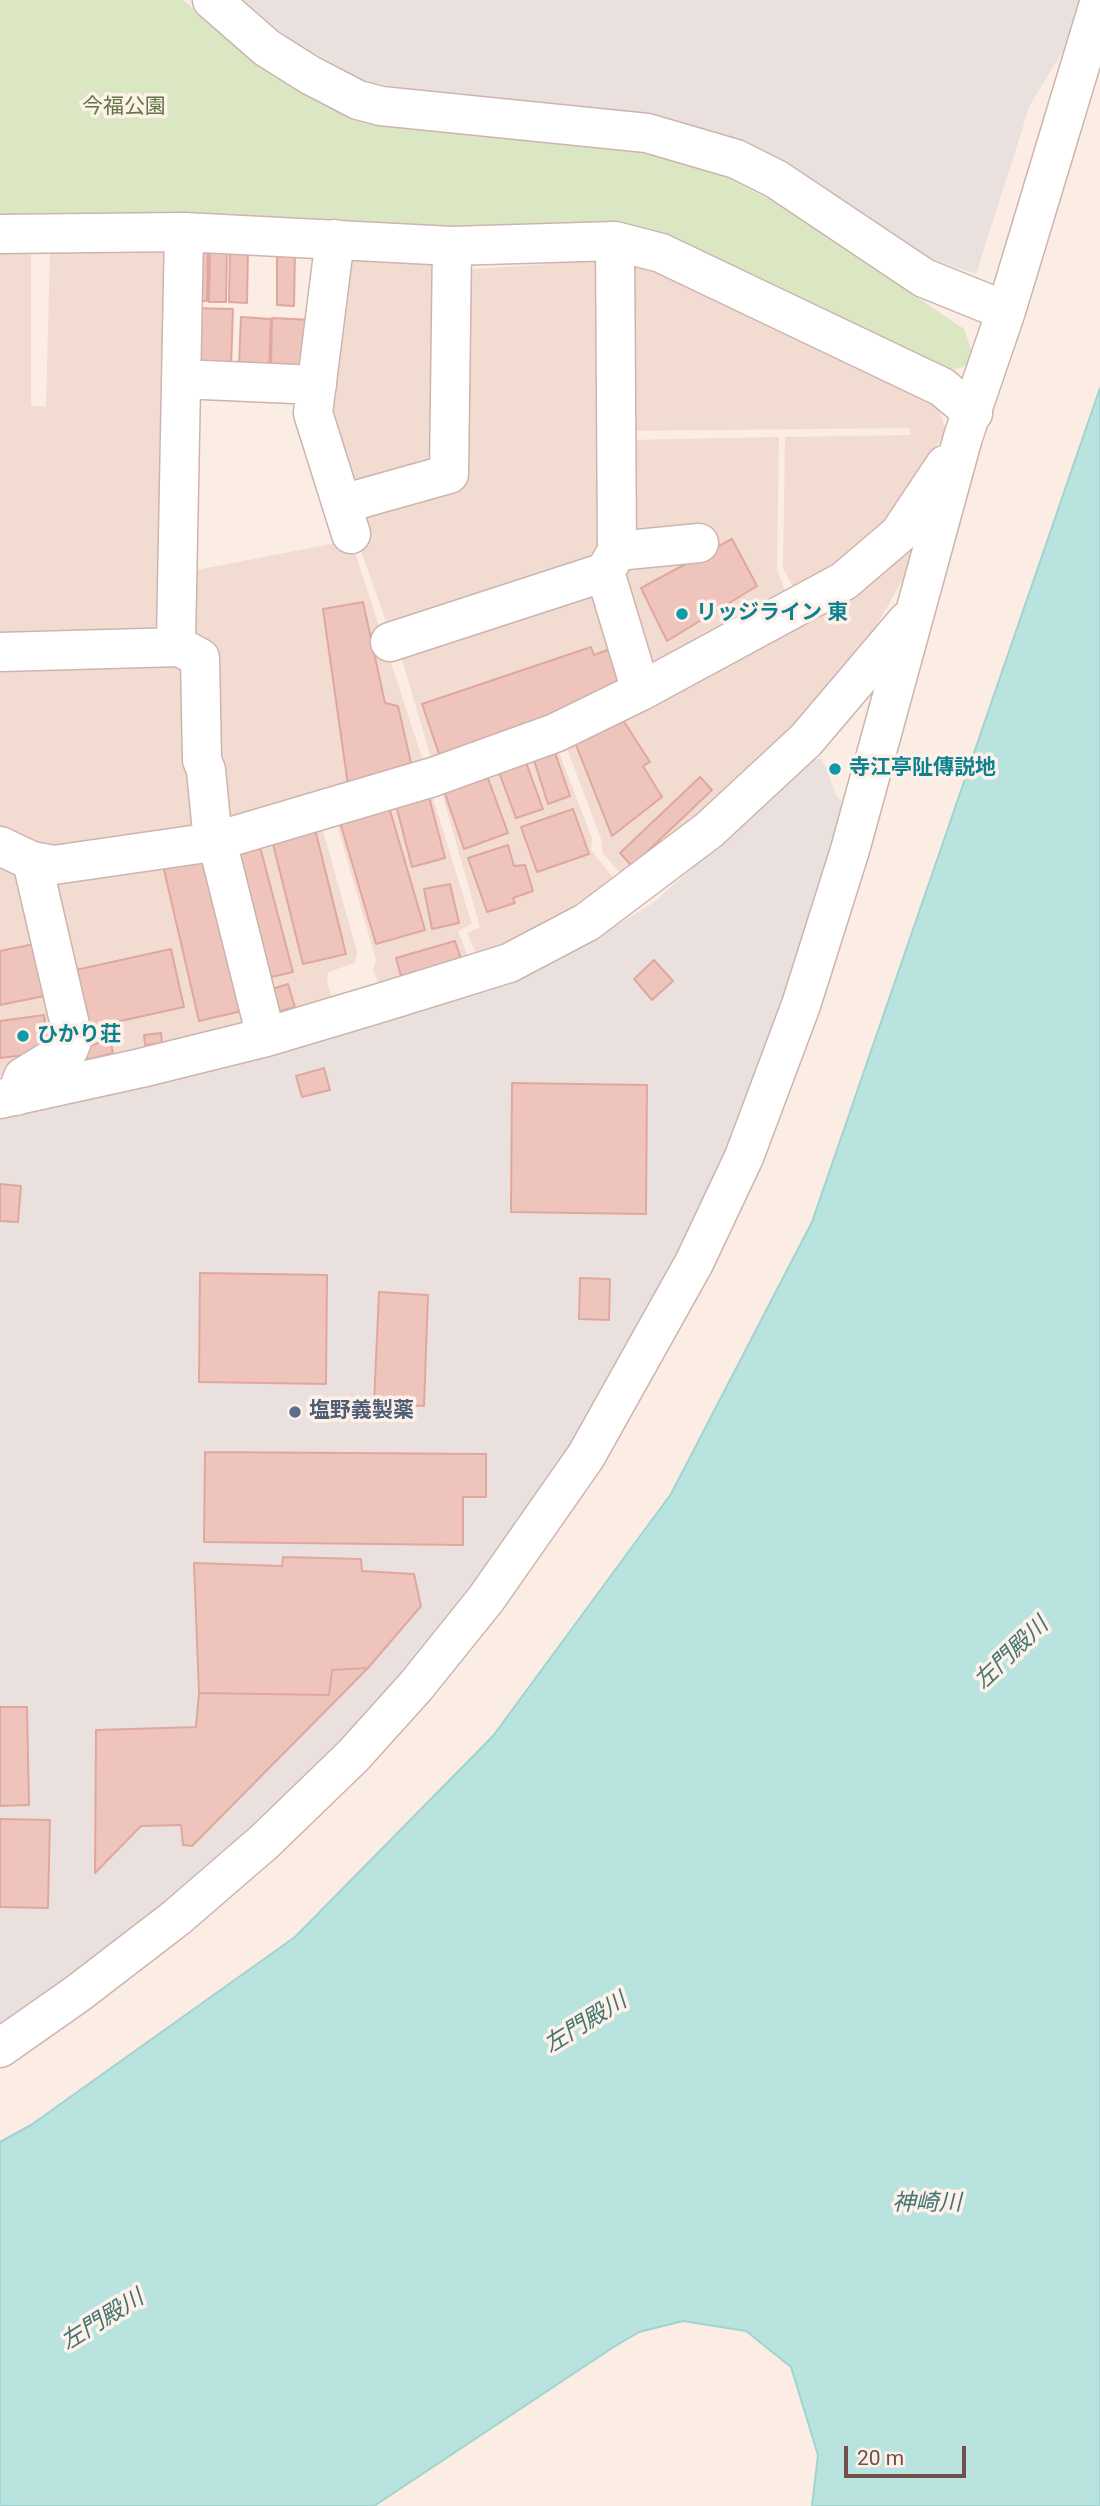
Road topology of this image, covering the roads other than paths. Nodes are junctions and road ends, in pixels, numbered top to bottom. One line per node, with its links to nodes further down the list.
1 (212, 0): 8 (street)
2 (1100, 0): 8 (street)
3 (184, 232): 4 (street); 5 (street); 9 (street)
4 (0, 234)
5 (334, 239): 7 (street); 10 (street)
6 (615, 241): 7 (street); 11 (street); 13 (street)
7 (452, 246): 10 (street)
8 (1006, 311): 11 (street)
9 (181, 379): 10 (street); 16 (street)
10 (317, 385)
11 (968, 425): 14 (street); 18 (street)
12 (699, 543): 13 (street)
13 (611, 561): 15 (street); 18 (street)
14 (915, 611): 21 (street); 23 (street)
15 (390, 642)
16 (180, 647): 17 (street); 19 (street)
17 (0, 652)
18 (641, 691): 19 (street)
19 (215, 841): 20 (street); 21 (street)
20 (16, 854): 22 (street)
21 (266, 1037): 22 (street)
22 (8, 1097)
23 (0, 2048)

